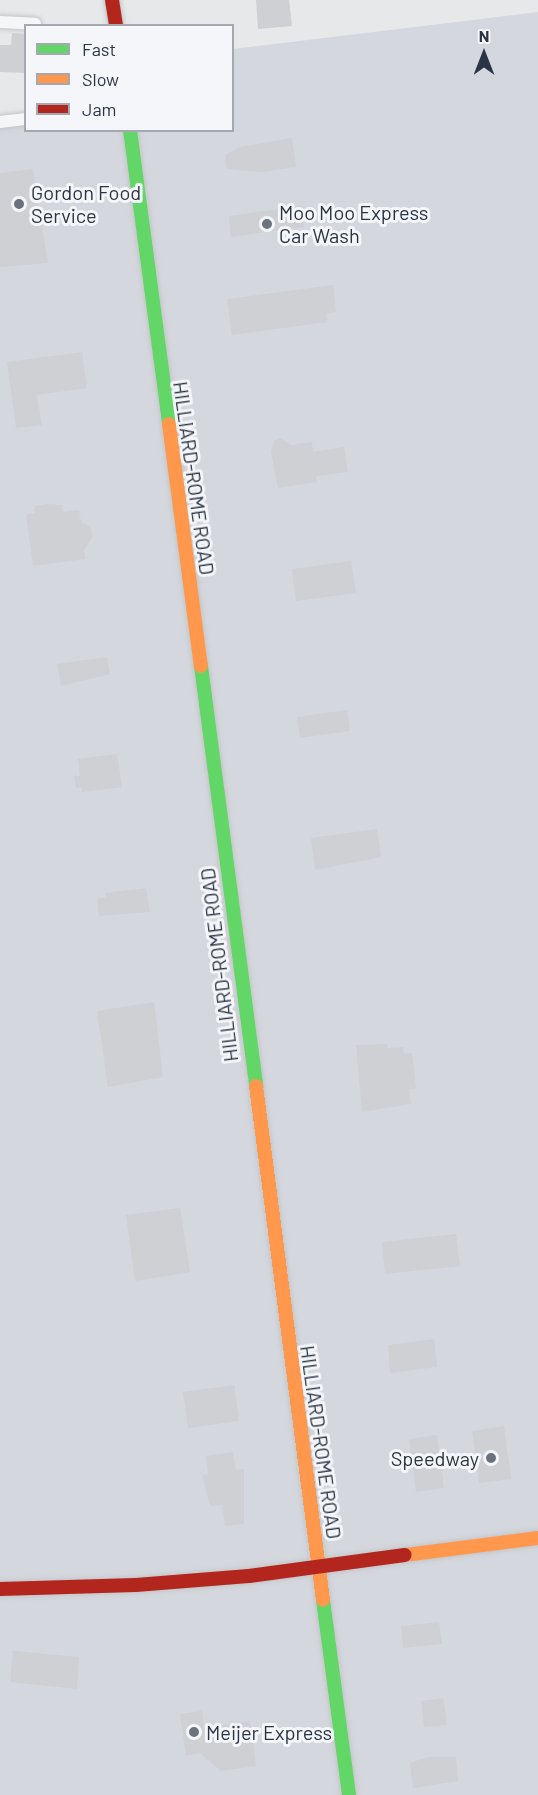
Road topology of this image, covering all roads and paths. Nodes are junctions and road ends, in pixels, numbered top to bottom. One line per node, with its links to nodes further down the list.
1 (112, 0): 4 (main road)
2 (0, 22): 3 (street)
3 (35, 24)
4 (116, 24)
5 (24, 119): 6 (street)
6 (0, 122)
7 (130, 132): 9 (main road, HILLIARD-ROME ROAD)
8 (538, 1538): 9 (main road)
9 (318, 1567): 10 (main road); 11 (main road, HILLIARD-ROME ROAD)
10 (0, 1589)
11 (349, 1795)

